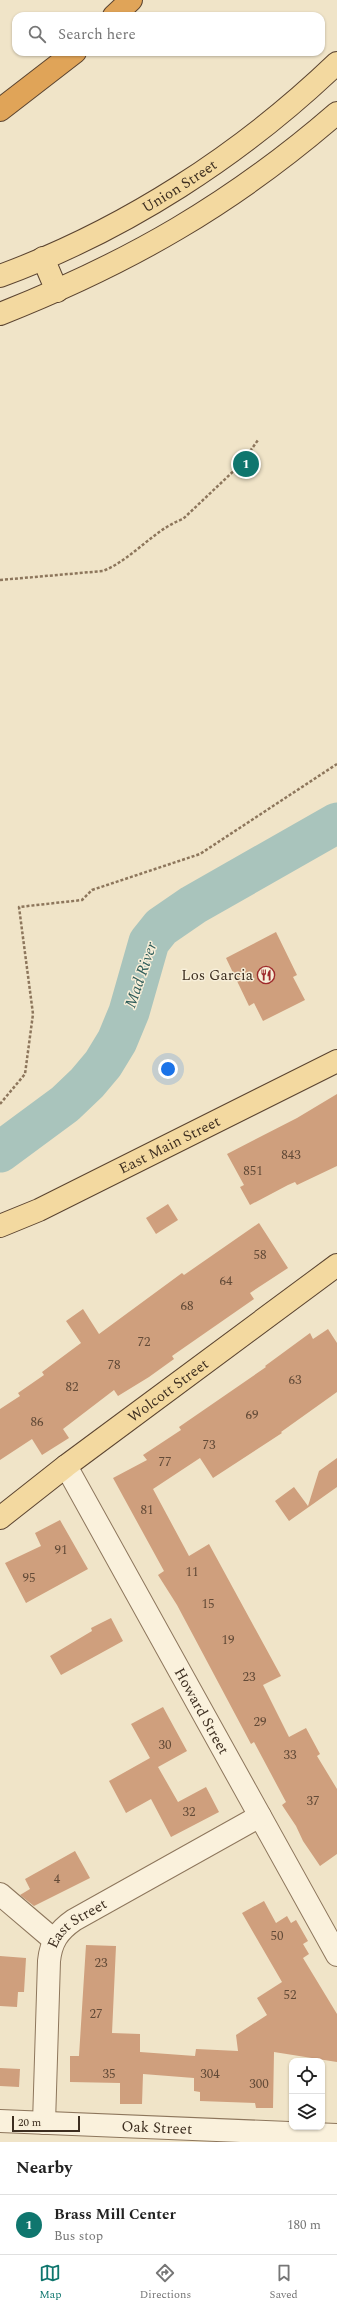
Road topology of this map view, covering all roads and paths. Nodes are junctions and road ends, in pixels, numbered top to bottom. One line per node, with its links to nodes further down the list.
1 (131, 0): 2 (highway)
2 (118, 12)
3 (70, 56): 5 (highway)
4 (337, 63): 7 (main road, Union Street)
5 (0, 110)
6 (337, 112): 9 (main road)
7 (43, 258): 8 (main road, Union Street); 9 (main road)
8 (0, 276)
9 (57, 291): 10 (main road)
10 (0, 314)
11 (258, 440): 12 (path)
12 (0, 580)
13 (337, 764): 15 (path)
14 (337, 1061): 16 (main road, East Main Street)
15 (0, 1104)
16 (0, 1226)
17 (337, 1265): 18 (main road, Wolcott Street)
18 (66, 1466): 19 (main road, Wolcott Street); 20 (street, Howard Street)
19 (0, 1518)
20 (260, 1816): 22 (street, East Street); 23 (street, Howard Street)
21 (0, 1894): 22 (street)
22 (54, 1940): 25 (street, East Street)
23 (337, 1955)
24 (0, 2121): 25 (street, Oak Street)
25 (44, 2123): 26 (street, Oak Street)
26 (337, 2135)

